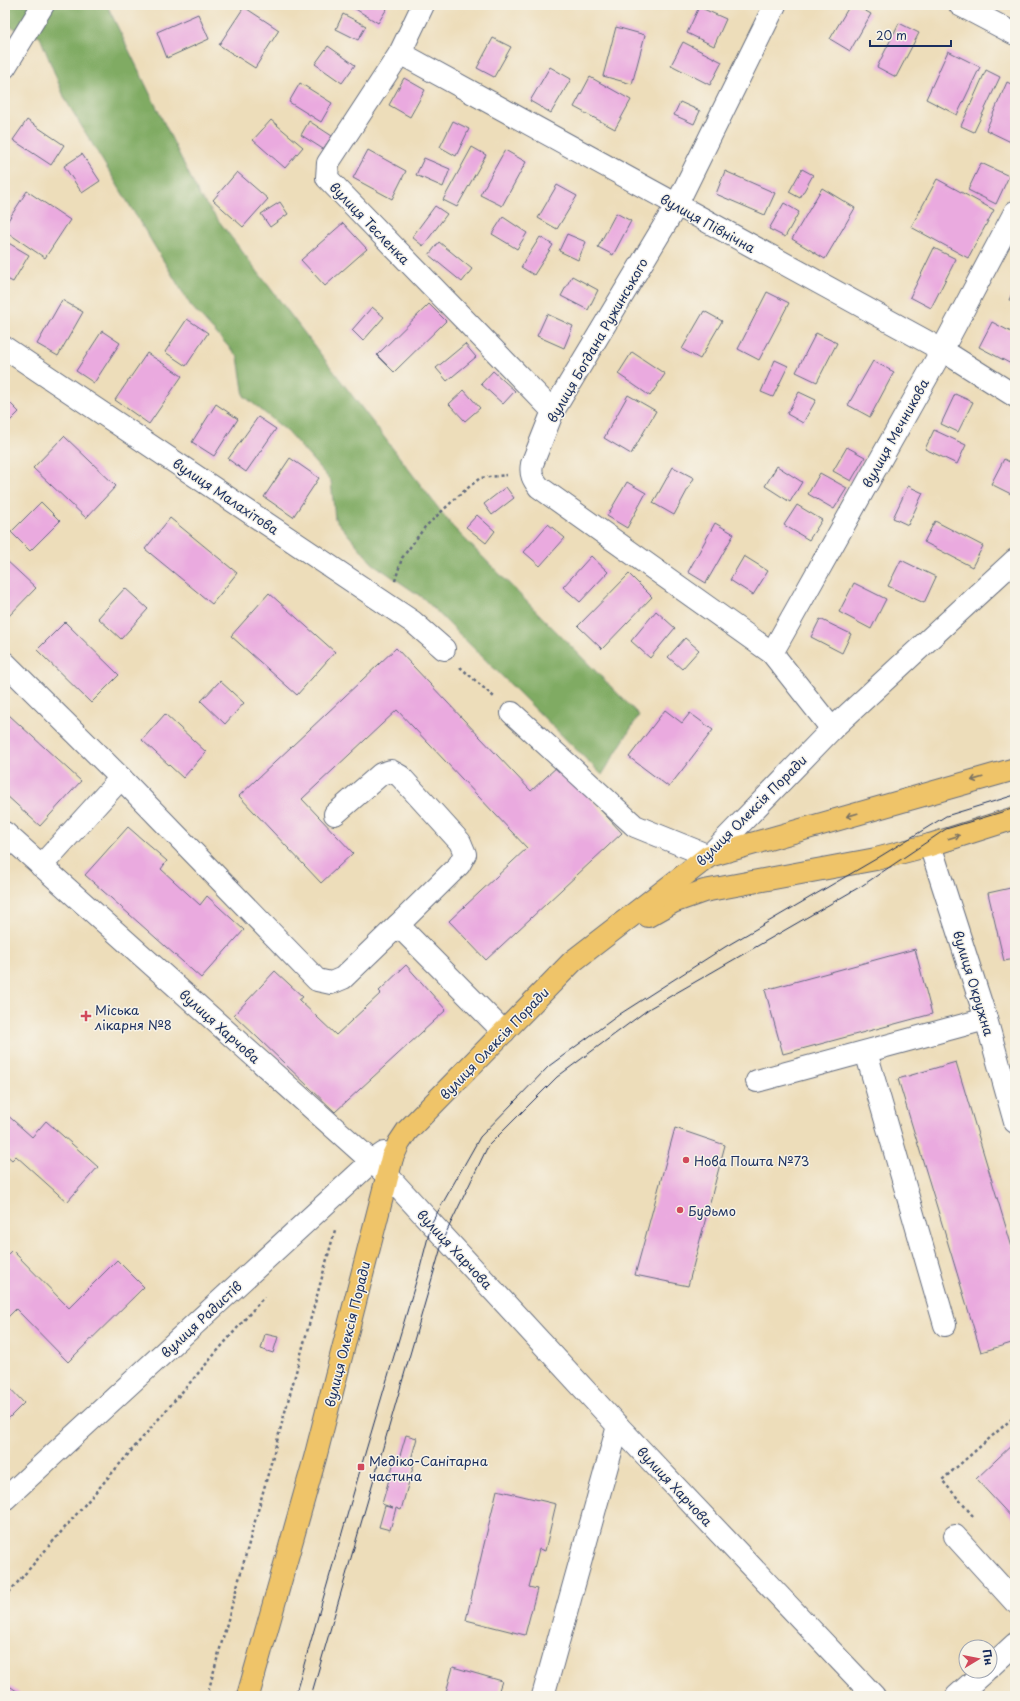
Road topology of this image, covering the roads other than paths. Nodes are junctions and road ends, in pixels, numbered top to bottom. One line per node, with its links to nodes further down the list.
1 (43, 5): 7 (street)
2 (423, 5): 6 (street, вулиця Тесленка)
3 (775, 5): 8 (street, вулиця Богдана Ружинського)
4 (960, 5): 5 (street)
5 (1015, 34)
6 (400, 53): 8 (street, вулиця Північна); 13 (street, вулиця Тесленка)
7 (5, 67)
8 (676, 206): 11 (street, вулиця Північна); 13 (street, вулиця Богдана Ружинського)
9 (1015, 212): 11 (street, вулиця Мечникова)
10 (5, 348): 15 (street, вулиця Малахітова)
11 (942, 350): 12 (street, вулиця Північна); 16 (street, вулиця Мечникова)
12 (1015, 396)
13 (553, 411): 16 (street, вулиця Богдана Ружинського)
14 (1015, 560): 19 (street, вулиця Олексія Поради)
15 (444, 649)
16 (772, 653): 19 (street)
17 (5, 663): 21 (street)
18 (512, 713): 26 (street)
19 (832, 729): 26 (street, вулиця Олексія Поради)
20 (1015, 769): 26 (main road, one-way to 26)
21 (121, 778): 27 (street); 28 (street)
22 (335, 814): 28 (street)
23 (1015, 818): 25 (main road, one-way to 23)
24 (5, 833): 27 (street, вулиця Харчова)
25 (930, 845): 29 (main road); 30 (street, вулиця Окружна)
26 (708, 856): 29 (main road, вулиця Олексія Поради)
27 (41, 866): 36 (street, вулиця Харчова)
28 (398, 925): 31 (street)
29 (573, 961): 31 (main road, вулиця Олексія Поради)
30 (986, 1019): 32 (street); 34 (street, вулиця Окружна)
31 (504, 1032): 35 (main road, вулиця Олексія Поради)
32 (866, 1052): 33 (street); 38 (street)
33 (757, 1081)
34 (1015, 1122)
35 (399, 1143): 36 (street, вулиця Радистів); 37 (main road, вулиця Олексія Поради)
36 (371, 1162): 37 (street, вулиця Харчова); 40 (street, вулиця Радистів)
37 (388, 1176): 39 (street, вулиця Харчова); 48 (main road, вулиця Олексія Поради)
38 (945, 1325)
39 (618, 1426): 46 (street, вулиця Харчова); 47 (street)
40 (5, 1499)
41 (955, 1536): 42 (street)
42 (1015, 1602)
43 (1015, 1644): 44 (street)
44 (998, 1659)
45 (976, 1679): 50 (street)
46 (856, 1688): 49 (street, вулиця Харчова)
47 (544, 1695)
48 (248, 1696)
49 (874, 1696)
50 (957, 1696)

